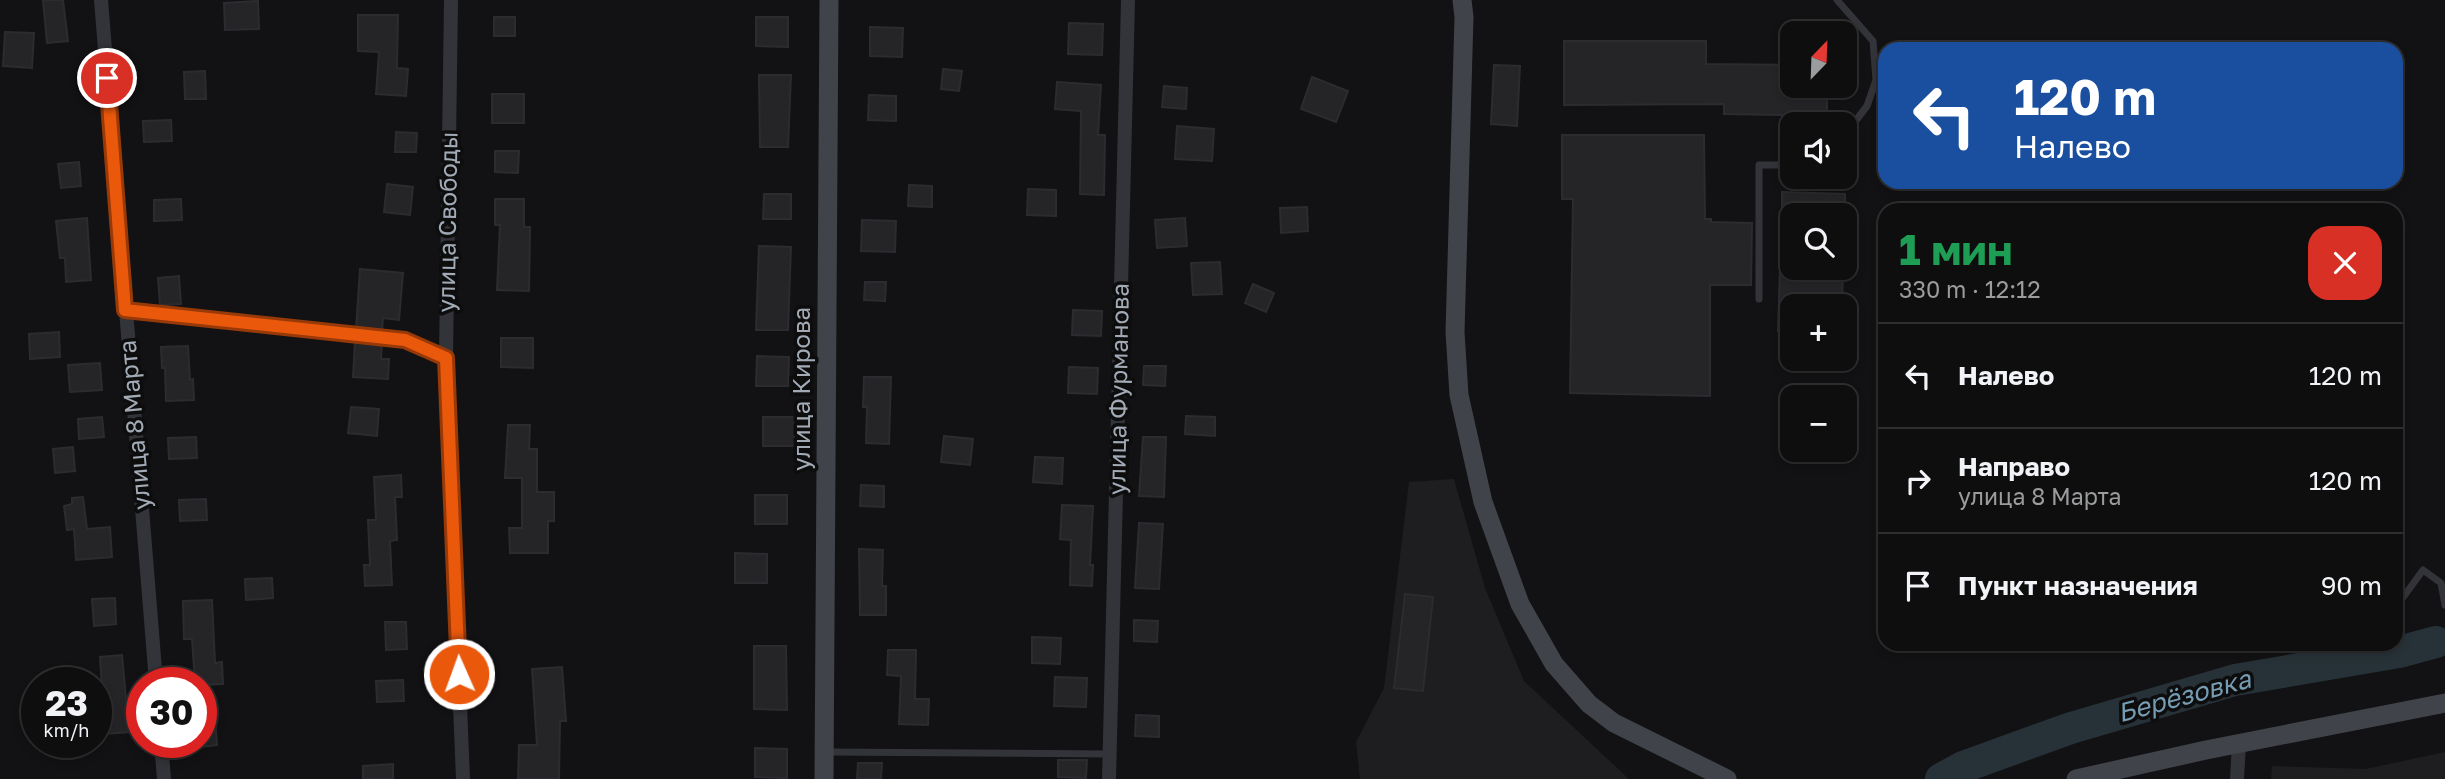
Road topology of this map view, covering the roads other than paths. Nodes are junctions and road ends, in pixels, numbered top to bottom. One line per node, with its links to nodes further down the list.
1 (100, 0): 10 (street, улица 8 Марта)
2 (451, 0): 11 (street, улица Свободы)
3 (829, 0): 17 (street, улица Кирова)
4 (1128, 0): 18 (street, улица Фурманова)
5 (1462, 0): 24 (street)
6 (1837, 0): 7 (lane)
7 (1857, 119)
8 (1780, 165): 9 (lane)
9 (1759, 299)
10 (125, 310): 11 (lane); 14 (street, улица 8 Марта)
11 (446, 358): 21 (street, улица Свободы)
12 (2403, 597): 13 (lane)
13 (2445, 605)
14 (155, 667)
15 (2445, 703): 16 (street)
16 (2239, 744): 25 (street); 26 (street)
17 (825, 751): 18 (lane); 22 (street, улица Кирова)
18 (1110, 754): 23 (street, улица Фурманова)
19 (162, 758): 20 (street)
20 (164, 779)
21 (463, 779)
22 (824, 779)
23 (1109, 779)
24 (1727, 779)
25 (2076, 779)
26 (2237, 779)

